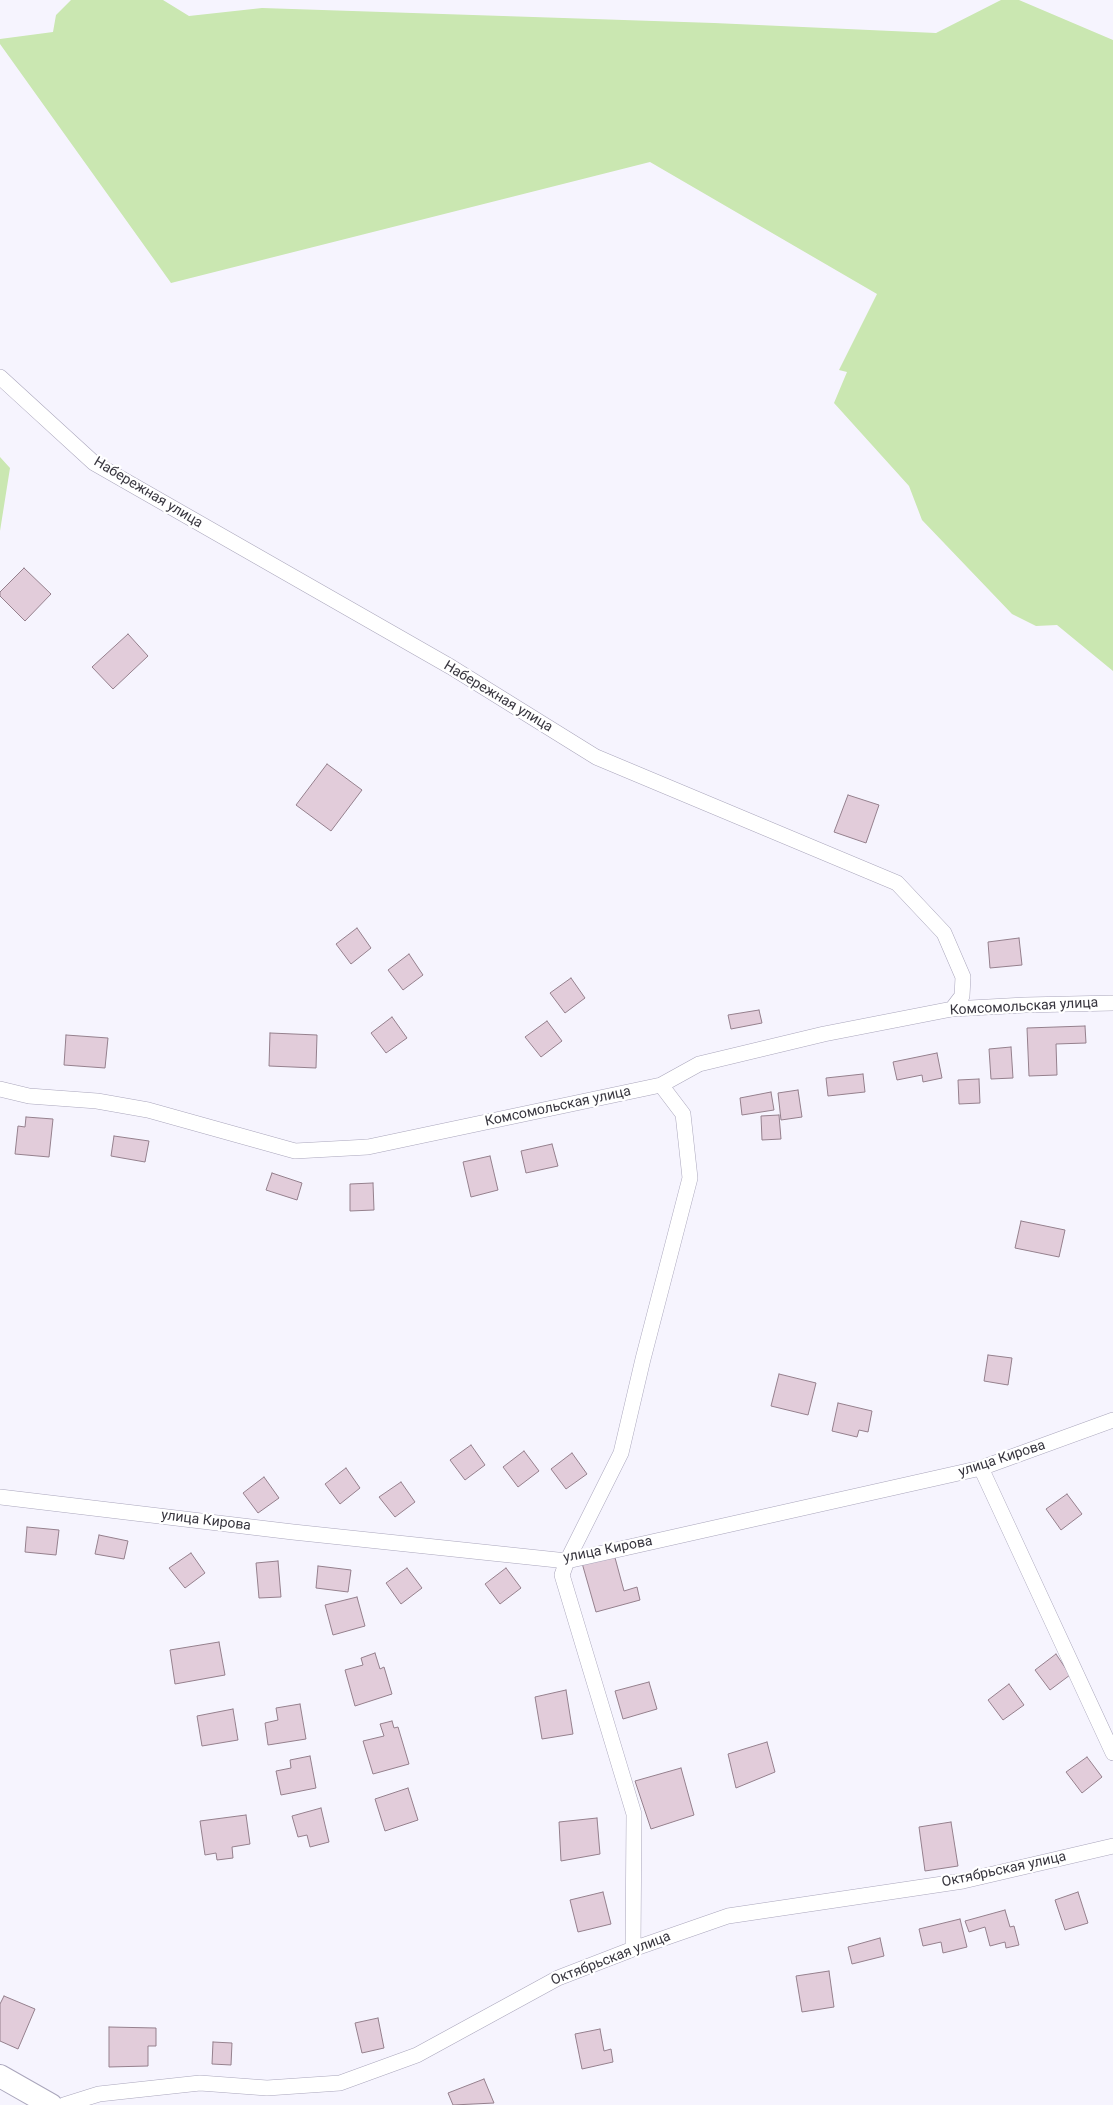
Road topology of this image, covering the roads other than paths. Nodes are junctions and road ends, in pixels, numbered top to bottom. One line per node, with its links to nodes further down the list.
1 (0, 377): 3 (street, Набережная улица)
2 (1113, 1003): 3 (street, Комсомольская улица)
3 (952, 1009): 4 (street, Комсомольская улица)
4 (661, 1085): 5 (street, Комсомольская улица); 9 (street)
5 (0, 1089)
6 (1113, 1420): 7 (street, улица Кирова)
7 (981, 1468): 9 (street, улица Кирова); 10 (street)
8 (0, 1497): 9 (street, улица Кирова)
9 (567, 1561): 12 (street)
10 (1113, 1753)
11 (1113, 1846): 12 (street, Октябрьская улица)
12 (633, 1948): 15 (street, Октябрьская улица)
13 (0, 2076): 14 (street)
14 (51, 2105)
15 (64, 2105)

